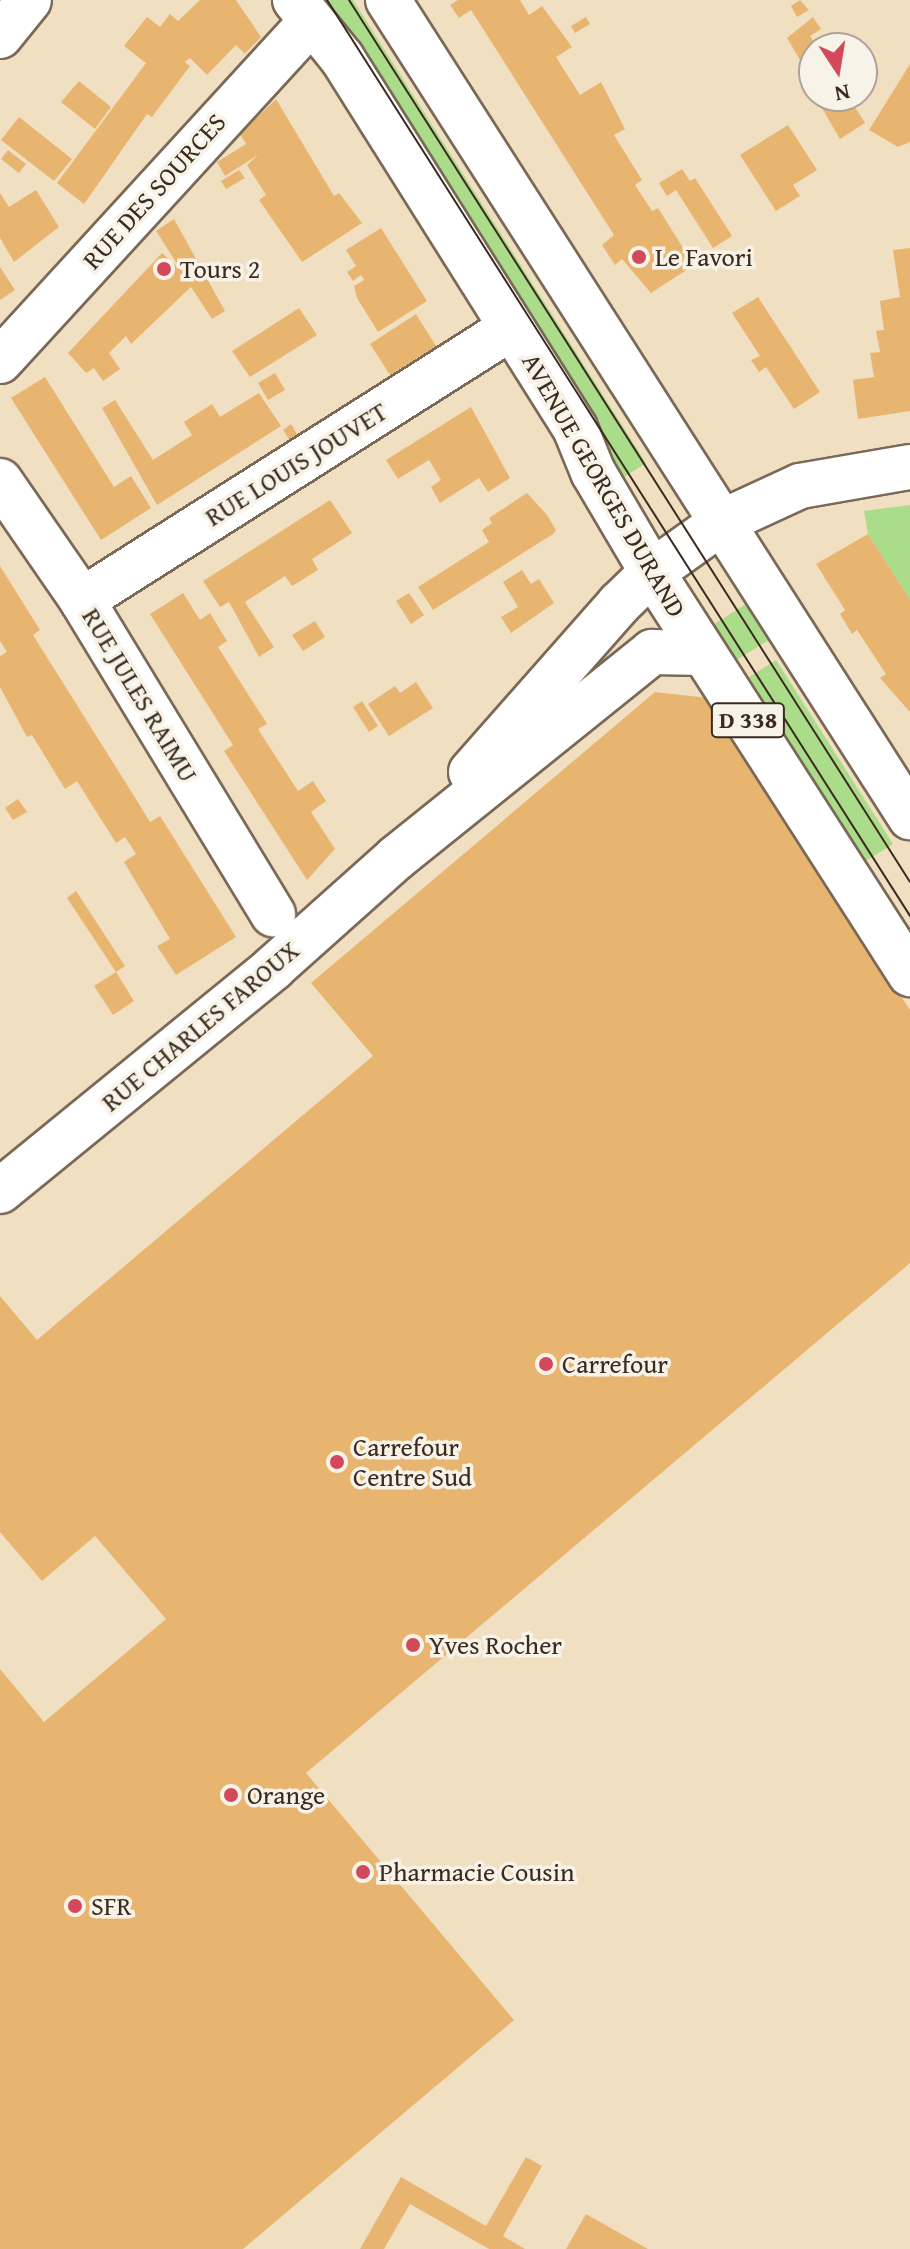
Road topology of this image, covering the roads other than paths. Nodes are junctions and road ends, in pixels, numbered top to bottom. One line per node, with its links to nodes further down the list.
1 (29, 0): 4 (street)
2 (388, 0): 9 (street)
3 (302, 11): 5 (street, AVENUE GEORGES DURAND); 6 (street, RUE DES SOURCES)
4 (0, 36)
5 (511, 328): 10 (street, AVENUE GEORGES DURAND); 11 (street, RUE LOUIS JOUVET)
6 (0, 361)
7 (910, 467): 9 (street, RUE CHARLES FAROUX)
8 (0, 481): 11 (street, RUE JULES RAIMU)
9 (722, 522): 10 (street, RUE CHARLES FAROUX); 13 (street)
10 (652, 572): 12 (street, AVENUE GEORGES DURAND / D 338); 14 (street, RUE CHARLES FAROUX)
11 (82, 600): 15 (street, RUE JULES RAIMU)
12 (703, 653): 14 (street, RUE CHARLES FAROUX); 16 (street, AVENUE GEORGES DURAND / D 338)
13 (910, 817)
14 (396, 858): 17 (street, RUE CHARLES FAROUX)
15 (273, 914)
16 (910, 974)
17 (0, 1191)

